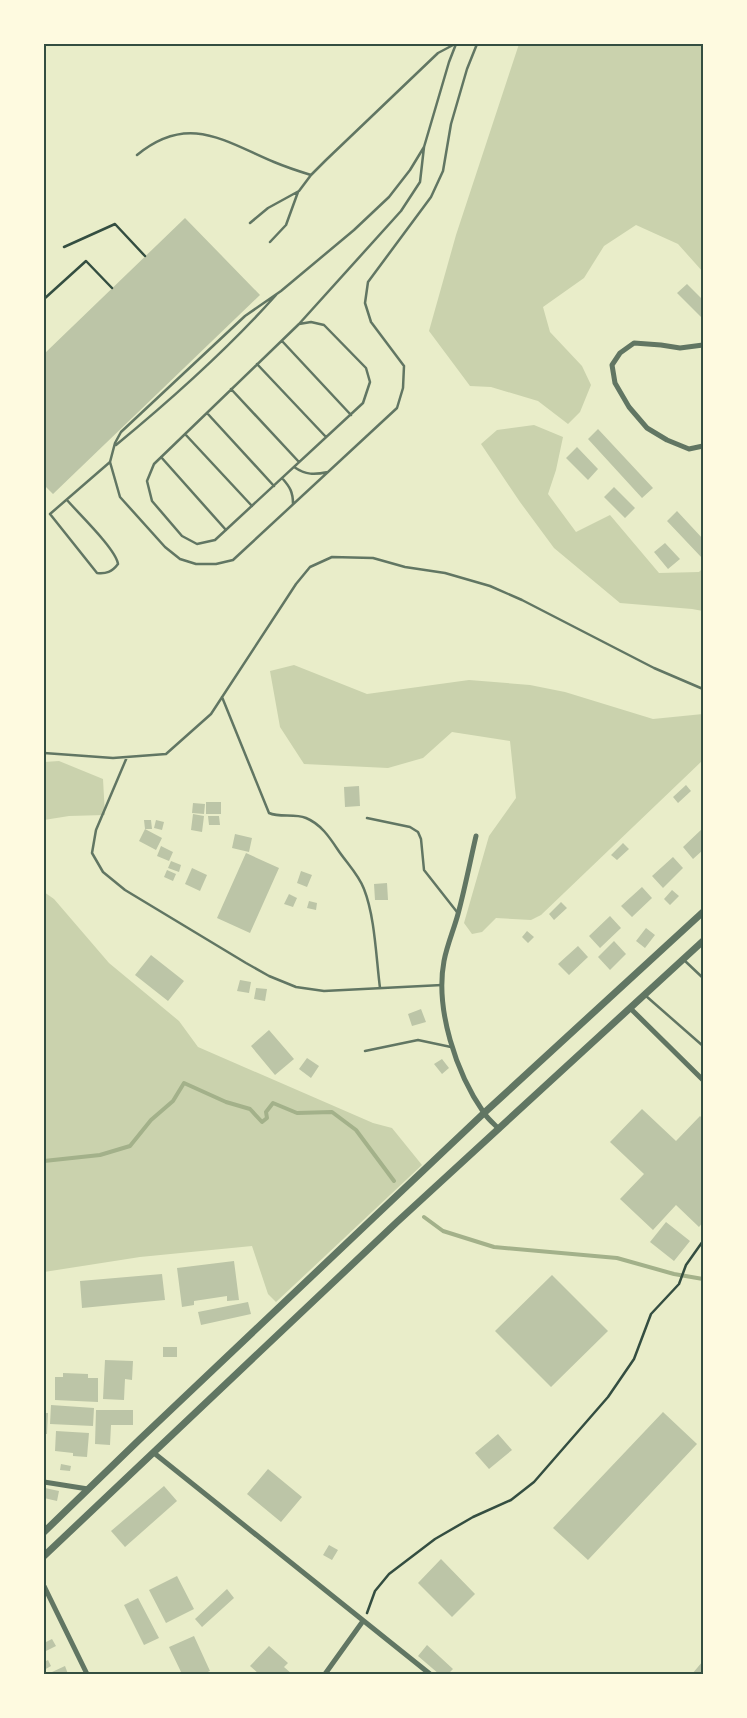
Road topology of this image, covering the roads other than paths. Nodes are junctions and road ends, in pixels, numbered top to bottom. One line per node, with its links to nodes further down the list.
1 (456, 44): 3 (lane); 5 (lane)
2 (477, 44): 22 (lane)
3 (424, 147): 9 (lane); 10 (lane)
4 (138, 155): 5 (lane)
5 (311, 175): 6 (lane)
6 (299, 191): 7 (lane); 8 (lane)
7 (250, 223)
8 (270, 242)
9 (281, 291): 19 (lane); 19 (lane)
10 (299, 324): 11 (lane); 16 (lane)
11 (282, 341): 13 (lane); 16 (lane)
12 (703, 345): 20 (street)
13 (257, 364): 14 (lane); 18 (lane)
14 (231, 389): 15 (lane); 24 (lane)
15 (207, 413): 17 (lane); 27 (lane)
16 (351, 415): 18 (lane)
17 (184, 434): 21 (lane); 29 (lane)
18 (326, 437): 24 (lane)
19 (115, 446): 23 (lane)
20 (703, 446)
21 (161, 457): 31 (lane); 31 (lane)
22 (344, 457): 25 (lane); 30 (lane)
23 (110, 462): 28 (lane); 30 (lane)
24 (299, 462): 25 (lane)
25 (294, 468): 26 (lane)
26 (282, 478): 27 (lane); 30 (lane)
27 (274, 486): 29 (lane)
28 (67, 500): 28 (lane)
29 (252, 506): 31 (lane)
30 (279, 517)
31 (226, 530)
32 (703, 689): 33 (lane)
33 (222, 697): 35 (lane); 44 (lane)
34 (44, 753): 35 (lane)
35 (127, 757): 44 (lane)
36 (367, 818): 39 (lane)
37 (476, 836): 39 (street)
38 (703, 912): 51 (street)
39 (458, 913): 43 (street)
40 (703, 941): 41 (street)
41 (683, 959): 42 (lane); 45 (street)
42 (703, 978)
43 (442, 985): 44 (lane); 48 (street)
44 (380, 988)
45 (645, 995): 46 (street); 47 (lane)
46 (630, 1008): 50 (street); 52 (street)
47 (703, 1046)
48 (452, 1047): 49 (lane); 51 (street)
49 (365, 1051)
50 (703, 1080)
51 (484, 1113): 52 (street); 55 (street)
52 (500, 1129): 53 (street)
53 (154, 1453): 57 (street); 59 (street)
54 (44, 1482): 55 (street)
55 (88, 1489): 56 (street)
56 (44, 1532)
57 (44, 1556)
58 (44, 1586): 60 (street)
59 (363, 1621): 61 (street); 62 (street)
60 (87, 1674)
61 (325, 1674)
62 (430, 1674)

